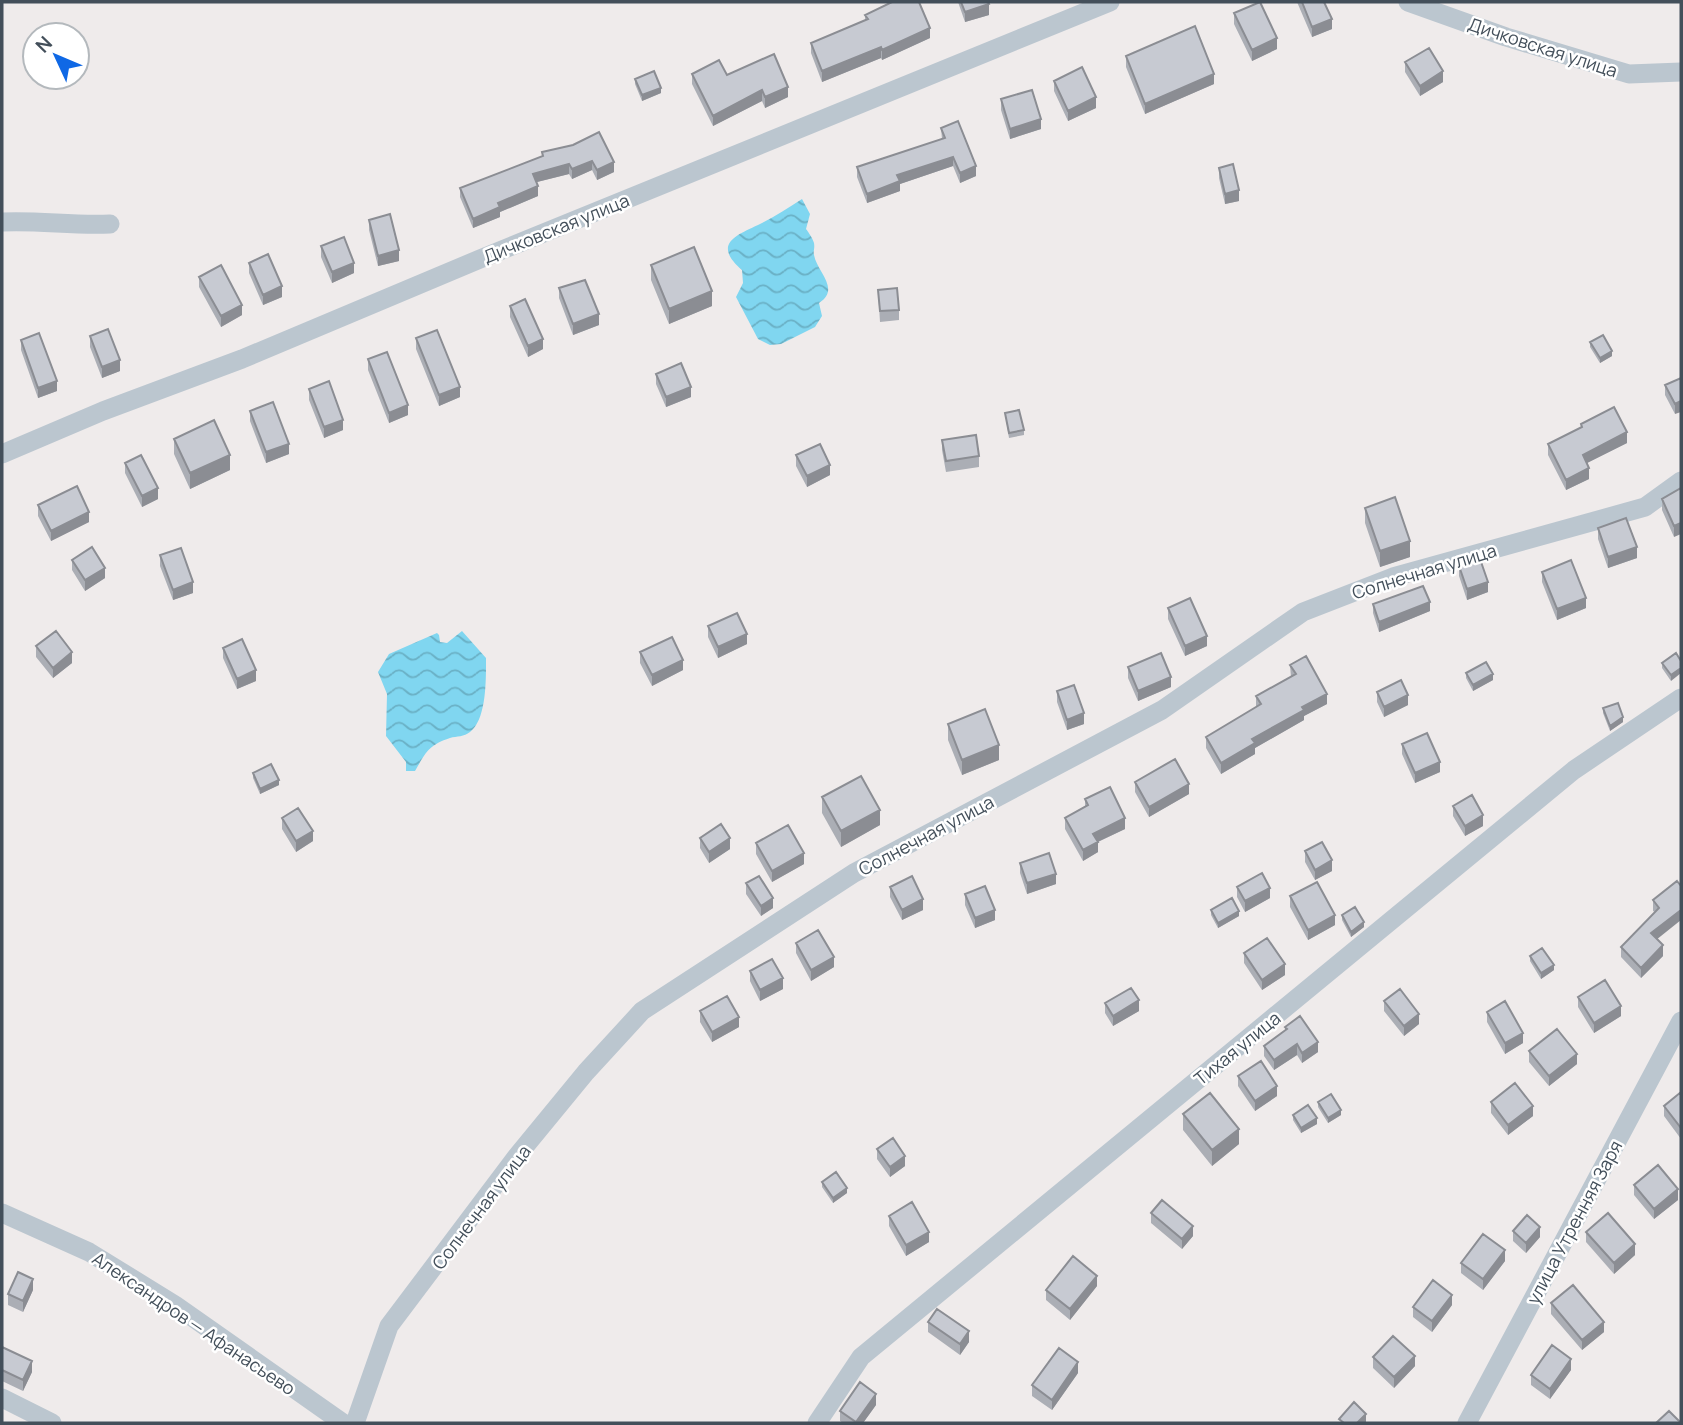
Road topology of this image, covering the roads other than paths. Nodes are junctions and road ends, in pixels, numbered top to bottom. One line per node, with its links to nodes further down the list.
1 (1110, 2): 6 (street, Дичковская улица)
2 (1408, 2): 3 (street, Дичковская улица)
3 (1681, 72)
4 (2, 222): 5 (street)
5 (110, 224)
6 (2, 454)
7 (1681, 481): 14 (street, Солнечная улица)
8 (1681, 698): 15 (street, Тихая улица)
9 (1681, 1021): 16 (street, улица Утренняя Заря)
10 (2, 1213): 13 (street, Александров — Афанасьево)
11 (2, 1398): 12 (street)
12 (52, 1423)
13 (343, 1423)
14 (355, 1423)
15 (817, 1423)
16 (1467, 1423)

